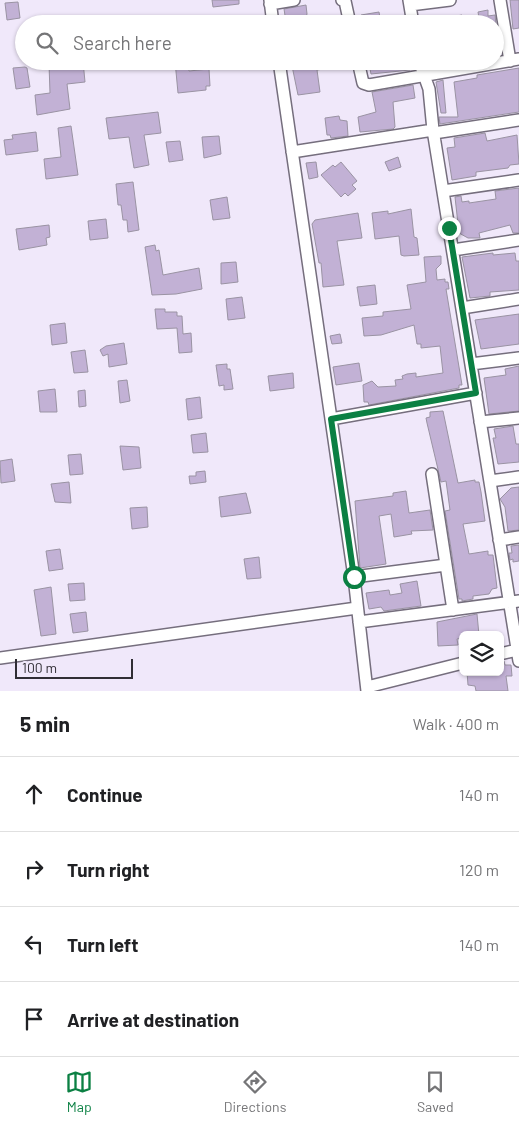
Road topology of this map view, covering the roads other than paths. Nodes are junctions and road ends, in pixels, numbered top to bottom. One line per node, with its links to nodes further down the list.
1 (294, 0): 5 (street)
2 (342, 0): 8 (street)
3 (450, 0): 6 (street)
4 (500, 0): 10 (street)
5 (270, 2): 7 (street)
6 (409, 2): 9 (street)
7 (272, 15)
8 (348, 15)
9 (411, 15)
10 (504, 15)
11 (504, 17): 12 (street)
12 (514, 60)
13 (281, 70): 20 (street)
14 (360, 70): 17 (street)
15 (421, 70): 17 (street)
16 (450, 70): 17 (street)
17 (424, 74): 19 (street)
18 (519, 120): 19 (street)
19 (434, 132): 20 (street); 22 (street)
20 (292, 152): 31 (street)
21 (519, 180): 22 (street)
22 (443, 191): 24 (street)
23 (519, 240): 24 (street)
24 (453, 250): 26 (street)
25 (519, 299): 26 (street)
26 (462, 308): 28 (street)
27 (519, 358): 28 (street)
28 (471, 364): 29 (street)
29 (476, 393): 31 (street); 32 (street)
30 (519, 418): 32 (street)
31 (331, 419): 39 (street)
32 (480, 422): 35 (street)
33 (432, 474): 38 (street)
34 (519, 477): 35 (street)
35 (490, 481): 37 (street)
36 (519, 537): 37 (street)
37 (499, 540): 40 (street)
38 (446, 565): 39 (street); 42 (street)
39 (354, 577): 41 (street)
40 (514, 602): 42 (street); 45 (street)
41 (357, 608): 43 (street); 46 (street)
42 (453, 610): 43 (street)
43 (359, 622): 48 (street)
44 (504, 654): 45 (street)
45 (518, 656)
46 (0, 658)
47 (459, 664): 48 (street)
48 (367, 689)

